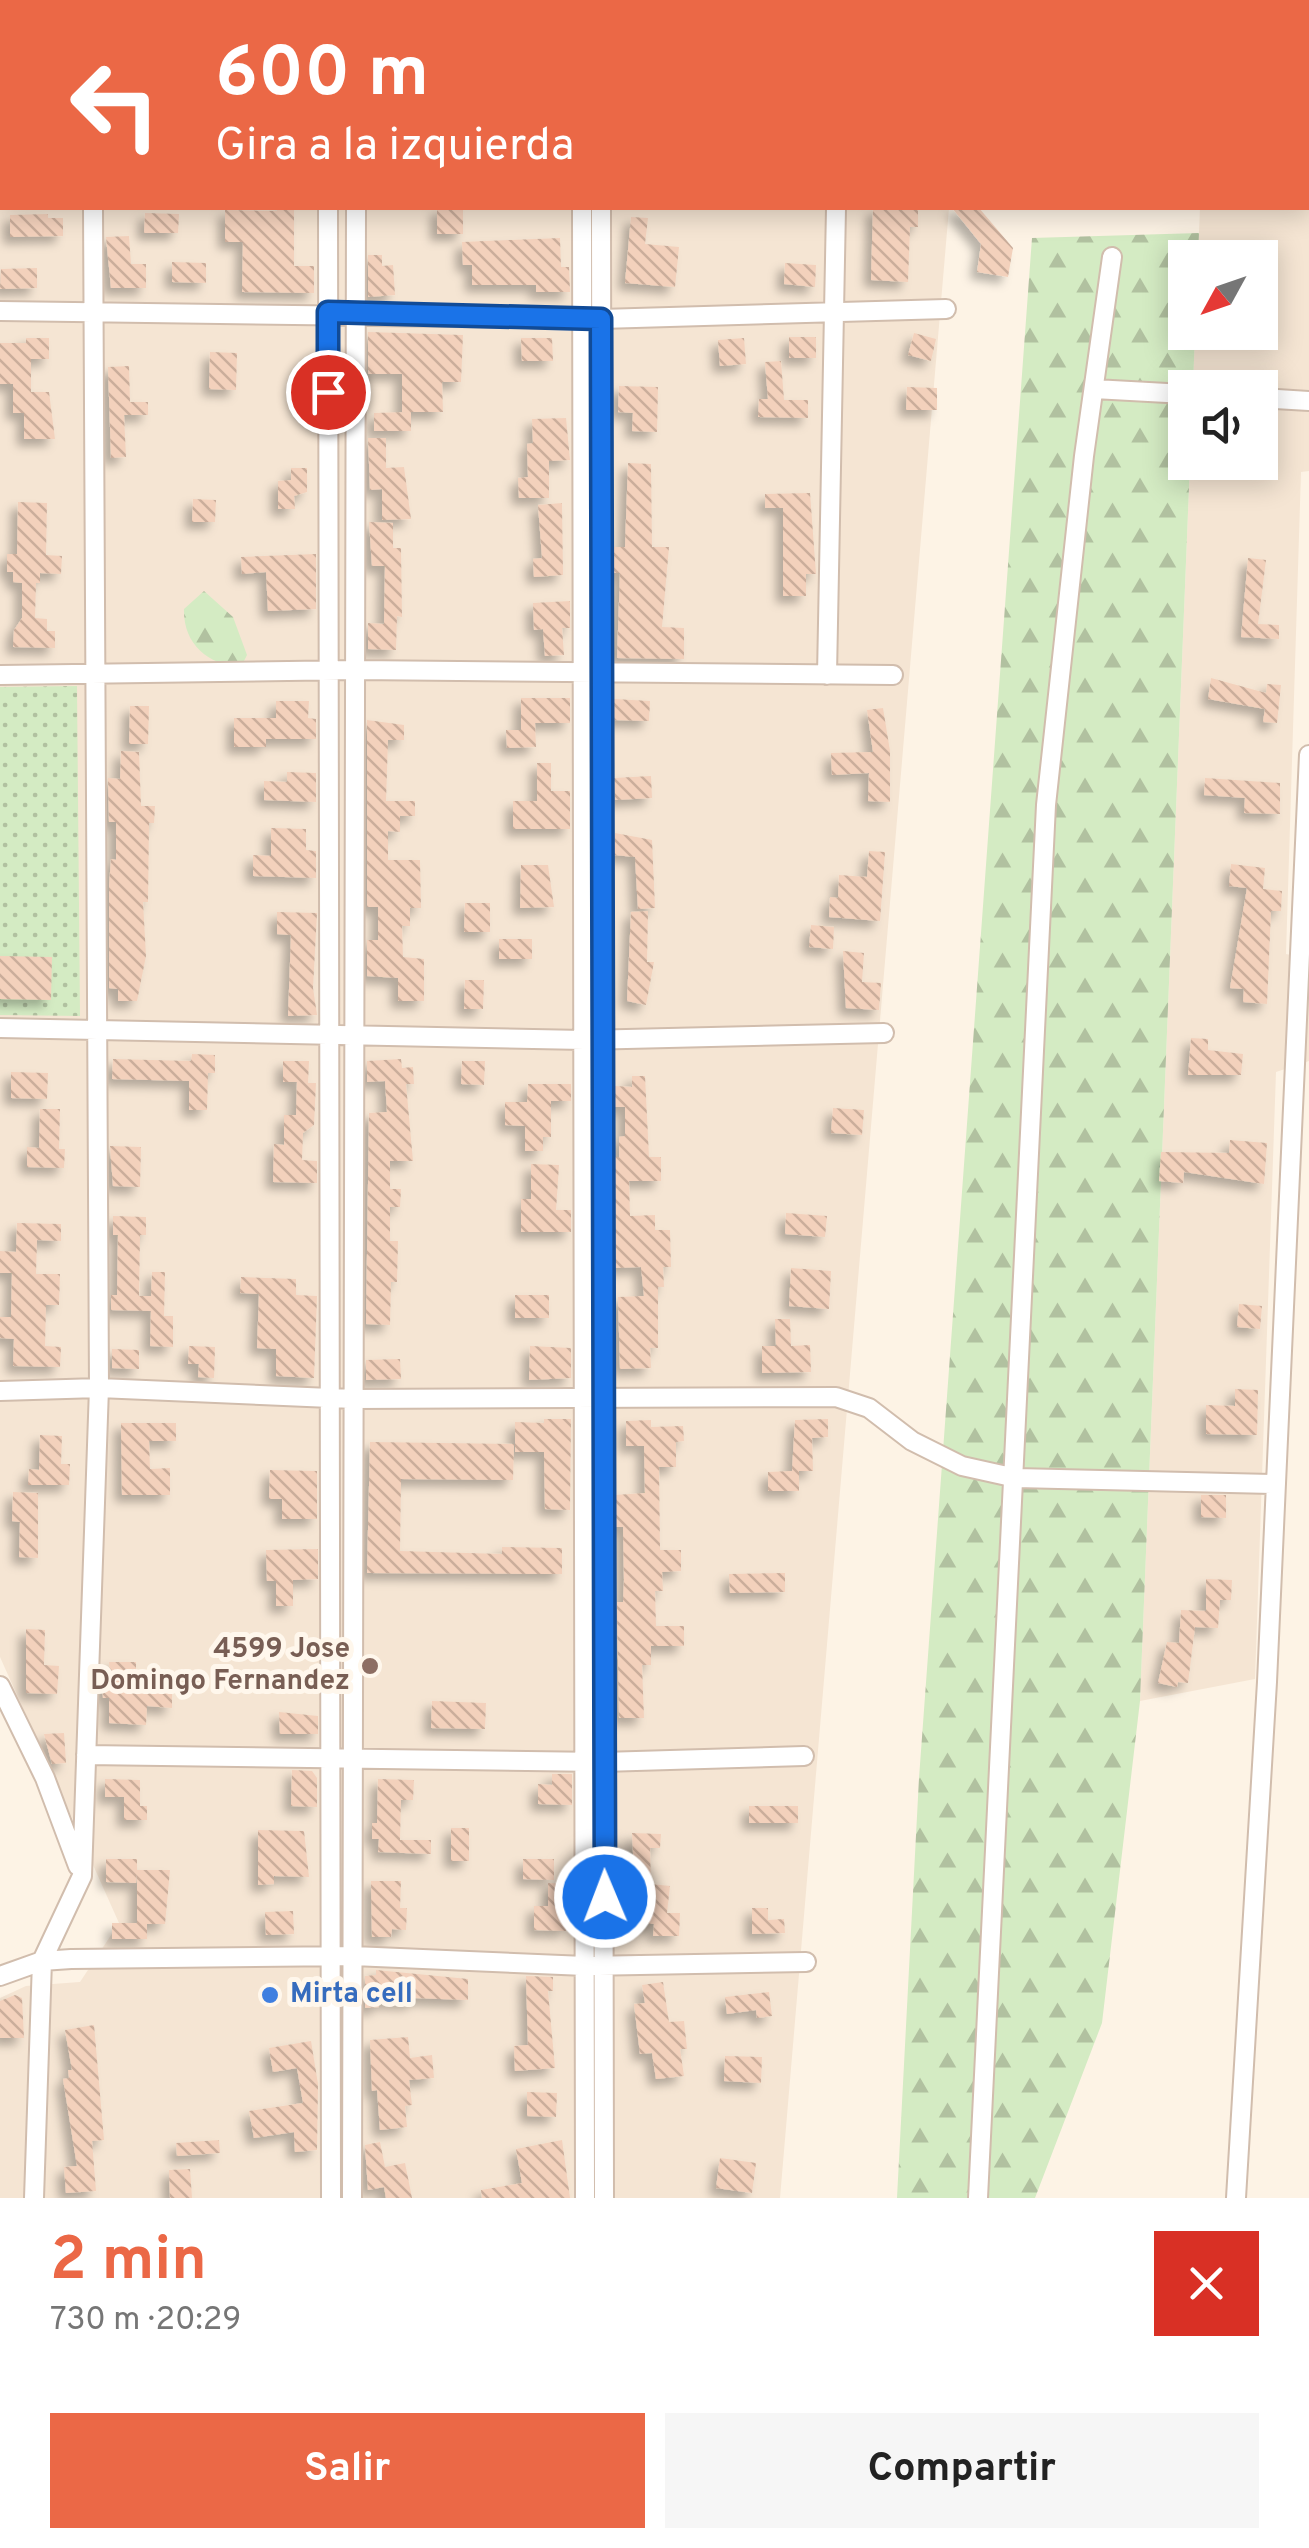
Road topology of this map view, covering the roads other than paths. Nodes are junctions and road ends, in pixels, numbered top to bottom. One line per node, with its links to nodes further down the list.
1 (93, 210): 10 (street)
2 (328, 210): 11 (street)
3 (356, 210): 13 (street)
4 (582, 210): 14 (street)
5 (601, 210): 14 (street)
6 (836, 210): 12 (street)
7 (1112, 257): 15 (street)
8 (946, 309): 12 (street)
9 (0, 311): 10 (street)
10 (93, 312): 11 (street); 22 (street)
11 (328, 312): 13 (street); 20 (street)
12 (834, 314): 14 (street); 24 (street)
13 (356, 315): 14 (street); 19 (street)
14 (592, 317): 23 (street)
15 (1094, 389): 16 (street); 38 (street)
16 (1168, 393)
17 (1278, 399): 18 (street)
18 (1309, 401)
19 (356, 670): 20 (street); 23 (street); 31 (street)
20 (328, 671): 22 (street); 30 (street)
21 (0, 674): 22 (street)
22 (93, 674): 28 (street)
23 (592, 675): 24 (street); 32 (street)
24 (827, 675): 25 (street)
25 (893, 675)
26 (1309, 755): 39 (street)
27 (0, 1028): 28 (street)
28 (96, 1032): 30 (street); 33 (street)
29 (884, 1033): 32 (street)
30 (329, 1037): 31 (street); 35 (street)
31 (355, 1037): 32 (street); 37 (street)
32 (593, 1040): 36 (street)
33 (98, 1388): 34 (street); 35 (street); 41 (street)
34 (0, 1392)
35 (330, 1397): 37 (street); 43 (street)
36 (593, 1397): 37 (street); 38 (street); 45 (street)
37 (354, 1399): 44 (street)
38 (1014, 1477): 39 (street); 59 (street)
39 (1276, 1484): 60 (street)
40 (0, 1686): 46 (street)
41 (86, 1755): 43 (street); 46 (street)
42 (804, 1756): 45 (street)
43 (330, 1758): 44 (street); 47 (street)
44 (353, 1760): 45 (street); 48 (street)
45 (594, 1760): 51 (street); 52 (street)
46 (82, 1876): 49 (street)
47 (331, 1956): 48 (street); 49 (street); 55 (street)
48 (353, 1956): 52 (street); 56 (street)
49 (42, 1961): 53 (street); 54 (street)
50 (806, 1962): 51 (street)
51 (606, 1964): 52 (street); 58 (street)
52 (585, 1966): 57 (street)
53 (0, 1976)
54 (34, 2198)
55 (331, 2198)
56 (352, 2198)
57 (586, 2198)
58 (604, 2198)
59 (978, 2198)
60 (1236, 2198)

